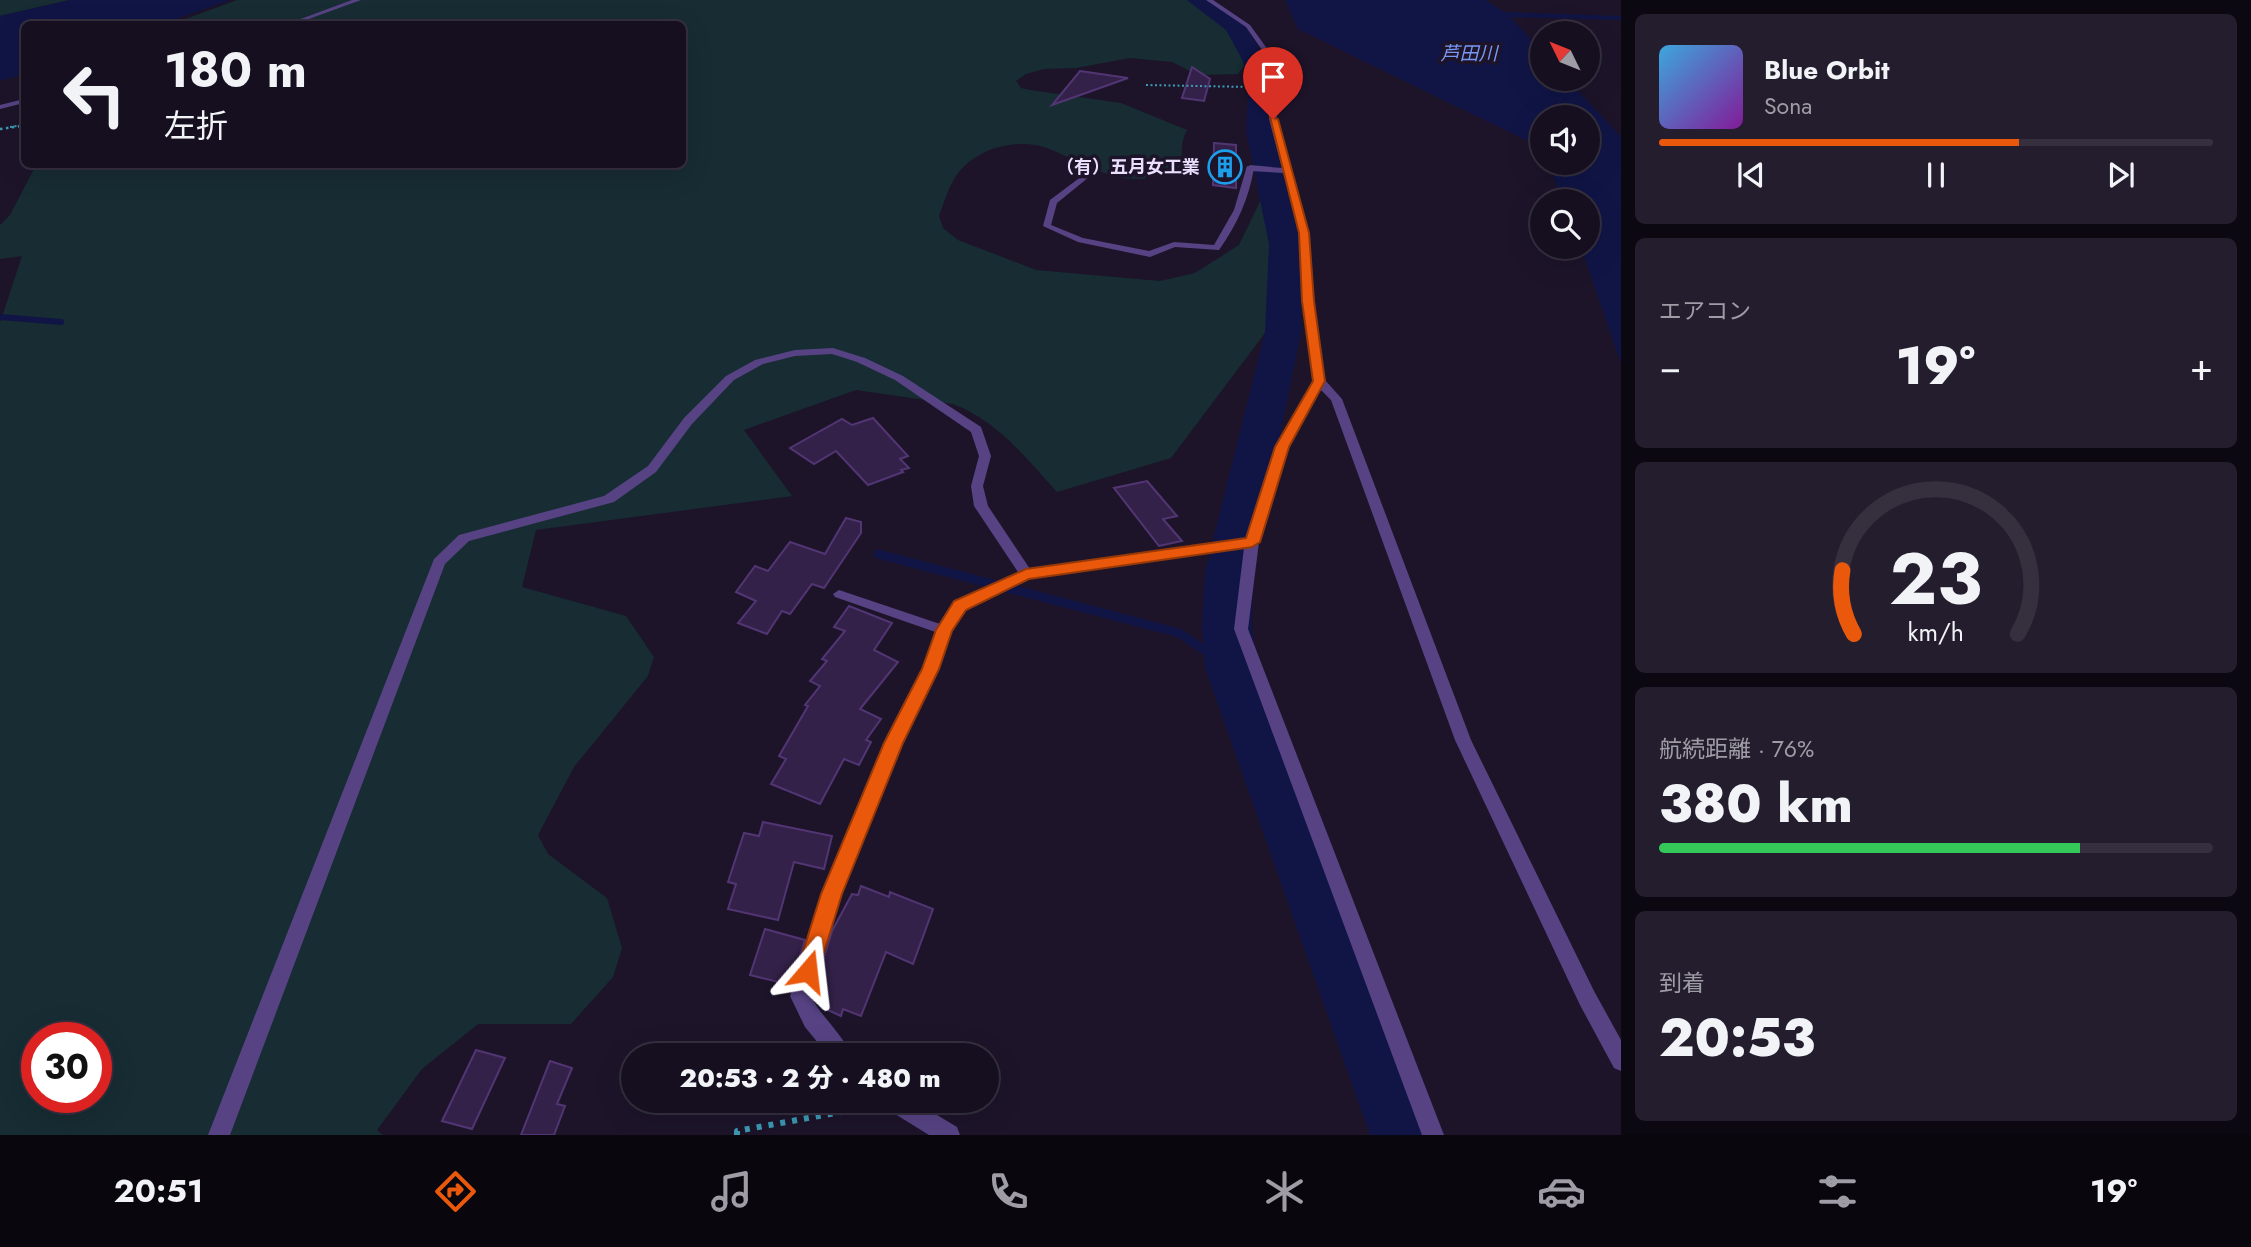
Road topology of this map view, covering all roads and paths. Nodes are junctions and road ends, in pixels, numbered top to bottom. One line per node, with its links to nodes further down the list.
1 (358, 0): 3 (street)
2 (1209, 0): 5 (street)
3 (298, 21)
4 (1146, 85): 5 (path)
5 (1270, 99): 11 (street)
6 (21, 102): 7 (street)
7 (0, 107)
8 (21, 126): 9 (path)
9 (0, 129)
10 (1251, 168): 11 (street); 12 (lane)
11 (1287, 171): 13 (street)
12 (1086, 175)
13 (1319, 381): 14 (street); 19 (street)
14 (1252, 542): 15 (street); 25 (street)
15 (1026, 574): 17 (street); 22 (street)
16 (839, 594): 17 (lane)
17 (944, 630): 18 (street)
18 (831, 1043)
19 (1621, 1061)
20 (836, 1113): 23 (path)
21 (914, 1113): 24 (street)
22 (219, 1135)
23 (737, 1135)
24 (949, 1135)
25 (1433, 1135)

